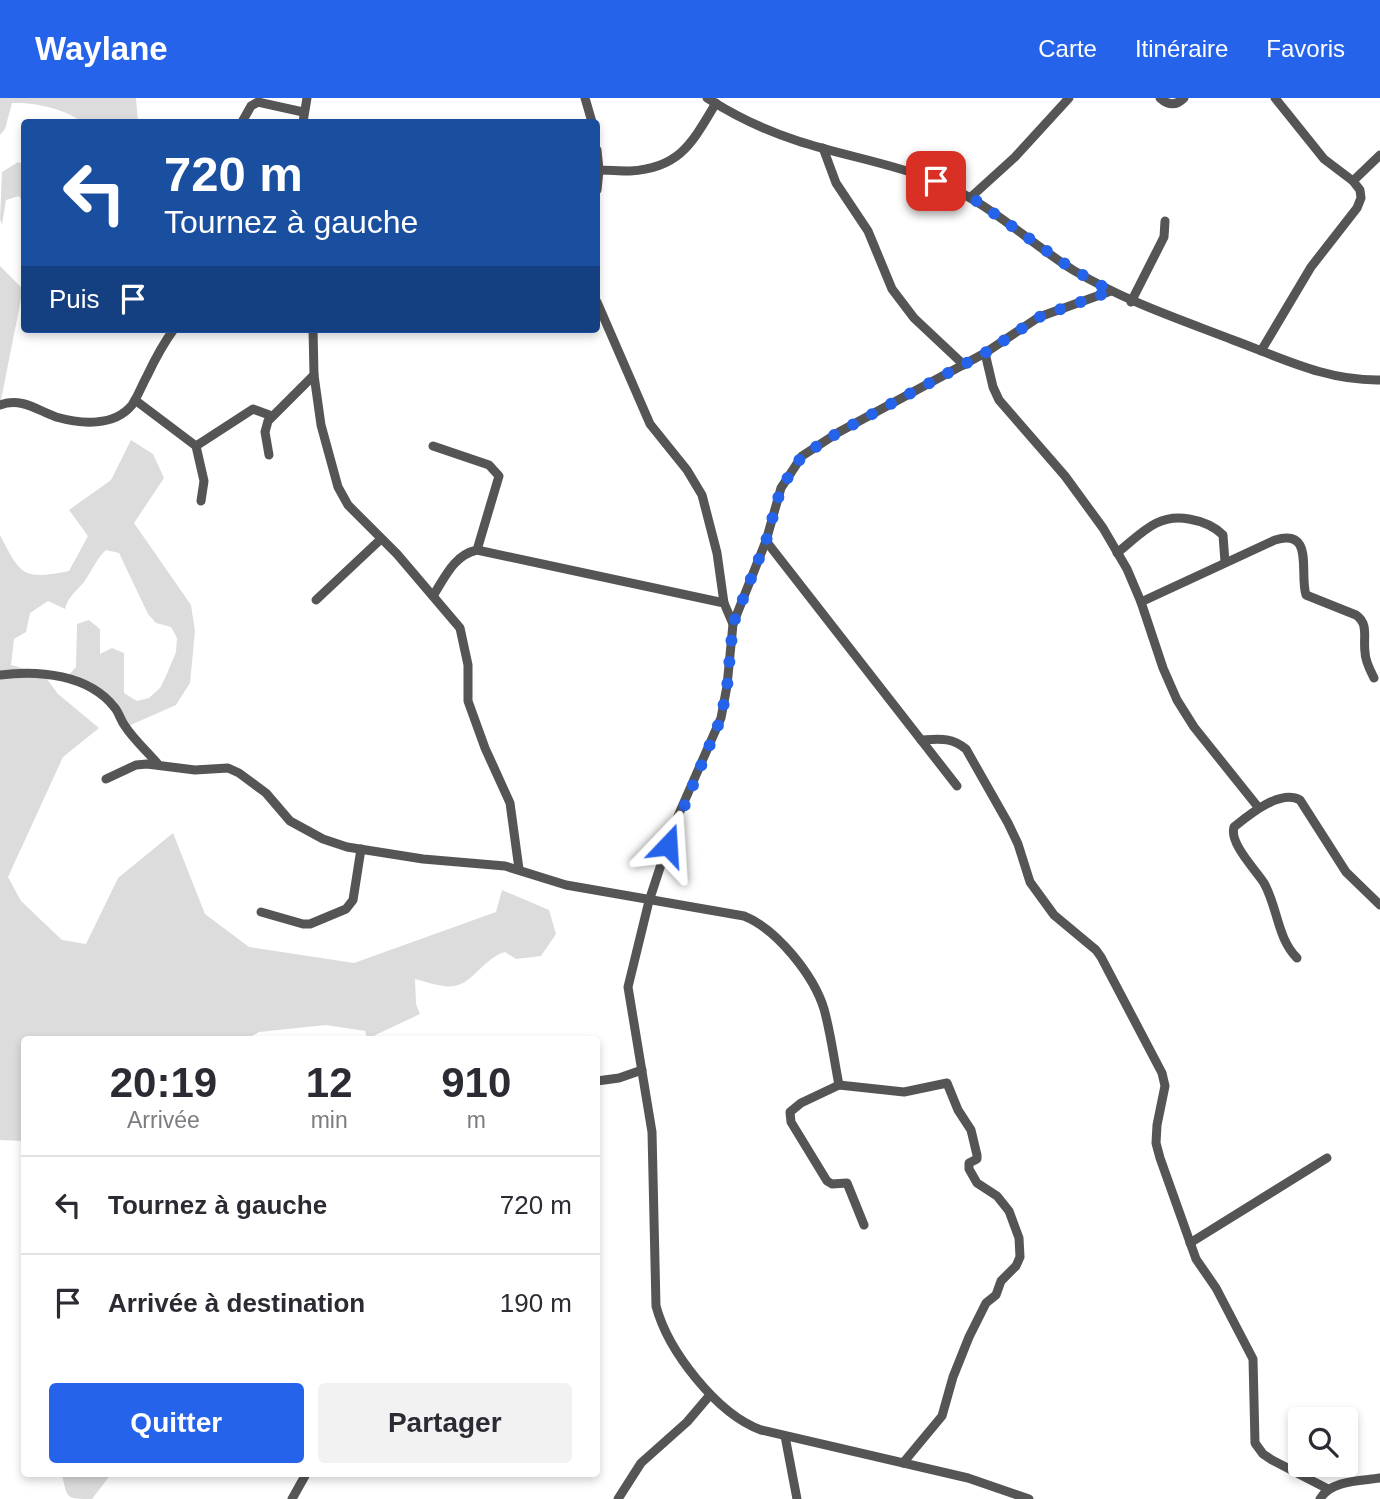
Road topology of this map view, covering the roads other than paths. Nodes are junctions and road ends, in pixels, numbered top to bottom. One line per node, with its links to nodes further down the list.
1 (307, 98): 8 (street)
2 (585, 98): 11 (street)
3 (1069, 98): 16 (street)
4 (1160, 98): 5 (street)
5 (1184, 98)
6 (1275, 98): 15 (street)
7 (711, 101): 12 (street); 14 (street)
8 (303, 112): 9 (street); 10 (street)
9 (244, 119)
10 (303, 119)
11 (591, 119)
12 (823, 148): 16 (street); 25 (street)
13 (1380, 155): 15 (street)
14 (600, 170)
15 (1353, 181): 23 (street)
16 (971, 197): 18 (street)
17 (1165, 221): 19 (street)
18 (1111, 291): 19 (street); 24 (street)
19 (1131, 302): 23 (street)
20 (600, 310): 43 (street)
21 (171, 333): 28 (street)
22 (313, 333): 26 (street)
23 (1261, 351): 27 (street)
24 (985, 353): 25 (street); 38 (street)
25 (964, 366): 36 (street)
26 (314, 375): 30 (street); 35 (street)
27 (1380, 380)
28 (135, 400): 29 (street); 31 (street)
29 (0, 405)
30 (272, 416): 31 (street); 33 (street)
31 (196, 446): 34 (street)
32 (433, 446): 37 (street)
33 (269, 455)
34 (201, 500)
35 (381, 539): 40 (street); 41 (street)
36 (766, 541): 44 (street); 47 (street)
37 (477, 550): 40 (street); 43 (street)
38 (1117, 553): 39 (street); 42 (street)
39 (1225, 562): 42 (street); 46 (street)
40 (433, 596): 53 (street)
41 (316, 600)
42 (1142, 601): 51 (street)
43 (724, 603): 44 (street)
44 (733, 624): 54 (street)
45 (0, 675): 48 (street)
46 (1374, 678)
47 (921, 740): 50 (street); 63 (street)
48 (157, 763): 49 (street); 52 (street)
49 (106, 779)
50 (957, 786)
51 (1258, 807): 55 (street); 57 (street)
52 (360, 849): 53 (street); 56 (street)
53 (519, 869): 54 (street)
54 (649, 901): 58 (street); 60 (street)
55 (1380, 905)
56 (261, 912)
57 (1297, 958)
58 (642, 1070): 59 (street); 64 (street)
59 (600, 1081)
60 (839, 1085): 62 (street); 66 (street)
61 (1327, 1158): 63 (street)
62 (864, 1225)
63 (1190, 1243): 69 (street)
64 (710, 1395): 65 (street); 71 (street)
65 (785, 1436): 66 (street); 72 (street)
66 (903, 1463): 73 (street)
67 (304, 1477): 70 (street)
68 (1380, 1478): 69 (street)
69 (1328, 1489): 74 (street)
70 (292, 1499)
71 (618, 1499)
72 (797, 1499)
73 (1029, 1499)
74 (1321, 1499)

